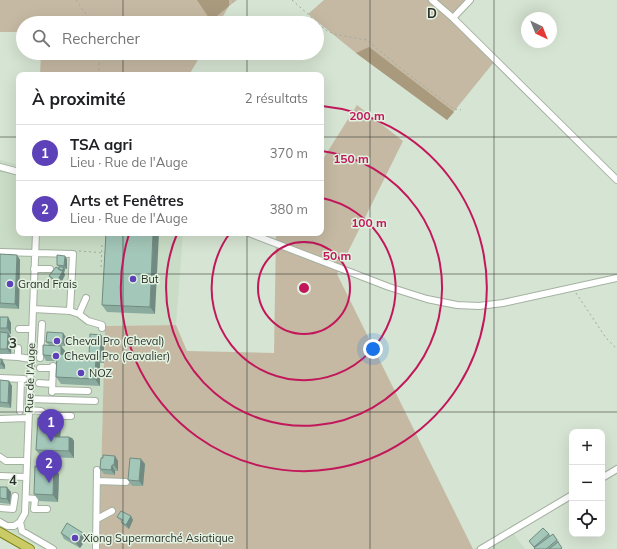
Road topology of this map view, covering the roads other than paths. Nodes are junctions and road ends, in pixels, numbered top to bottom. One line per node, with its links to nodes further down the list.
1 (432, 0): 3 (street)
2 (470, 0): 3 (street)
3 (453, 18): 6 (street)
4 (0, 167): 5 (street)
5 (16, 171)
6 (617, 180)
7 (36, 236): 10 (street, Rue de l'Auge)
8 (249, 236): 13 (street)
9 (0, 252): 10 (street)
10 (35, 253): 11 (street, Rue de l'Auge); 16 (street)
11 (34, 269): 12 (street); 15 (street, Rue de l'Auge)
12 (50, 269)
13 (617, 278)
14 (86, 298): 17 (street)
15 (33, 309): 16 (street); 21 (street, Rue de l'Auge)
16 (70, 311): 17 (street)
17 (79, 314): 20 (street)
18 (42, 324): 22 (street)
19 (19, 328): 21 (street)
20 (102, 328)
21 (32, 332): 22 (street); 27 (street, Rue de l'Auge)
22 (41, 335): 26 (street)
23 (18, 348): 25 (street)
24 (0, 356): 25 (street)
25 (18, 357): 27 (street)
26 (40, 358)
27 (31, 359): 31 (street, Rue de l'Auge)
28 (40, 368): 33 (street)
29 (0, 378): 30 (street)
30 (21, 379): 31 (street); 39 (street)
31 (30, 379): 35 (street, Rue de l'Auge)
32 (39, 383): 33 (street)
33 (52, 387): 34 (street); 36 (street)
34 (88, 390)
35 (29, 399): 36 (street); 38 (street, Rue de l'Auge)
36 (52, 400): 37 (street)
37 (94, 401)
38 (29, 410): 40 (street); 41 (street, Rue de l'Auge)
39 (20, 411)
40 (71, 416)
41 (28, 418): 42 (street); 43 (street, Rue de l'Auge)
42 (0, 420)
43 (27, 442): 44 (street); 46 (street, Rue de l'Auge)
44 (38, 442)
45 (0, 457): 46 (street)
46 (26, 462): 51 (street, Rue de l'Auge)
47 (617, 469): 50 (street)
48 (97, 470): 52 (street)
49 (1, 476): 51 (street)
50 (605, 476)
51 (25, 477): 56 (street, Rue de l'Auge)
52 (97, 481): 53 (street); 60 (street)
53 (126, 482)
54 (15, 496): 57 (street)
55 (569, 497): 67 (street)
56 (26, 498): 58 (street); 62 (street, Rue de l'Auge)
57 (0, 508)
58 (47, 509)
59 (112, 511): 60 (street)
60 (97, 519): 66 (street)
61 (0, 522): 62 (street)
62 (20, 522): 65 (street)
63 (2, 532): 64 (main road)
64 (30, 549)
65 (53, 549)
66 (96, 549)
67 (481, 549)

